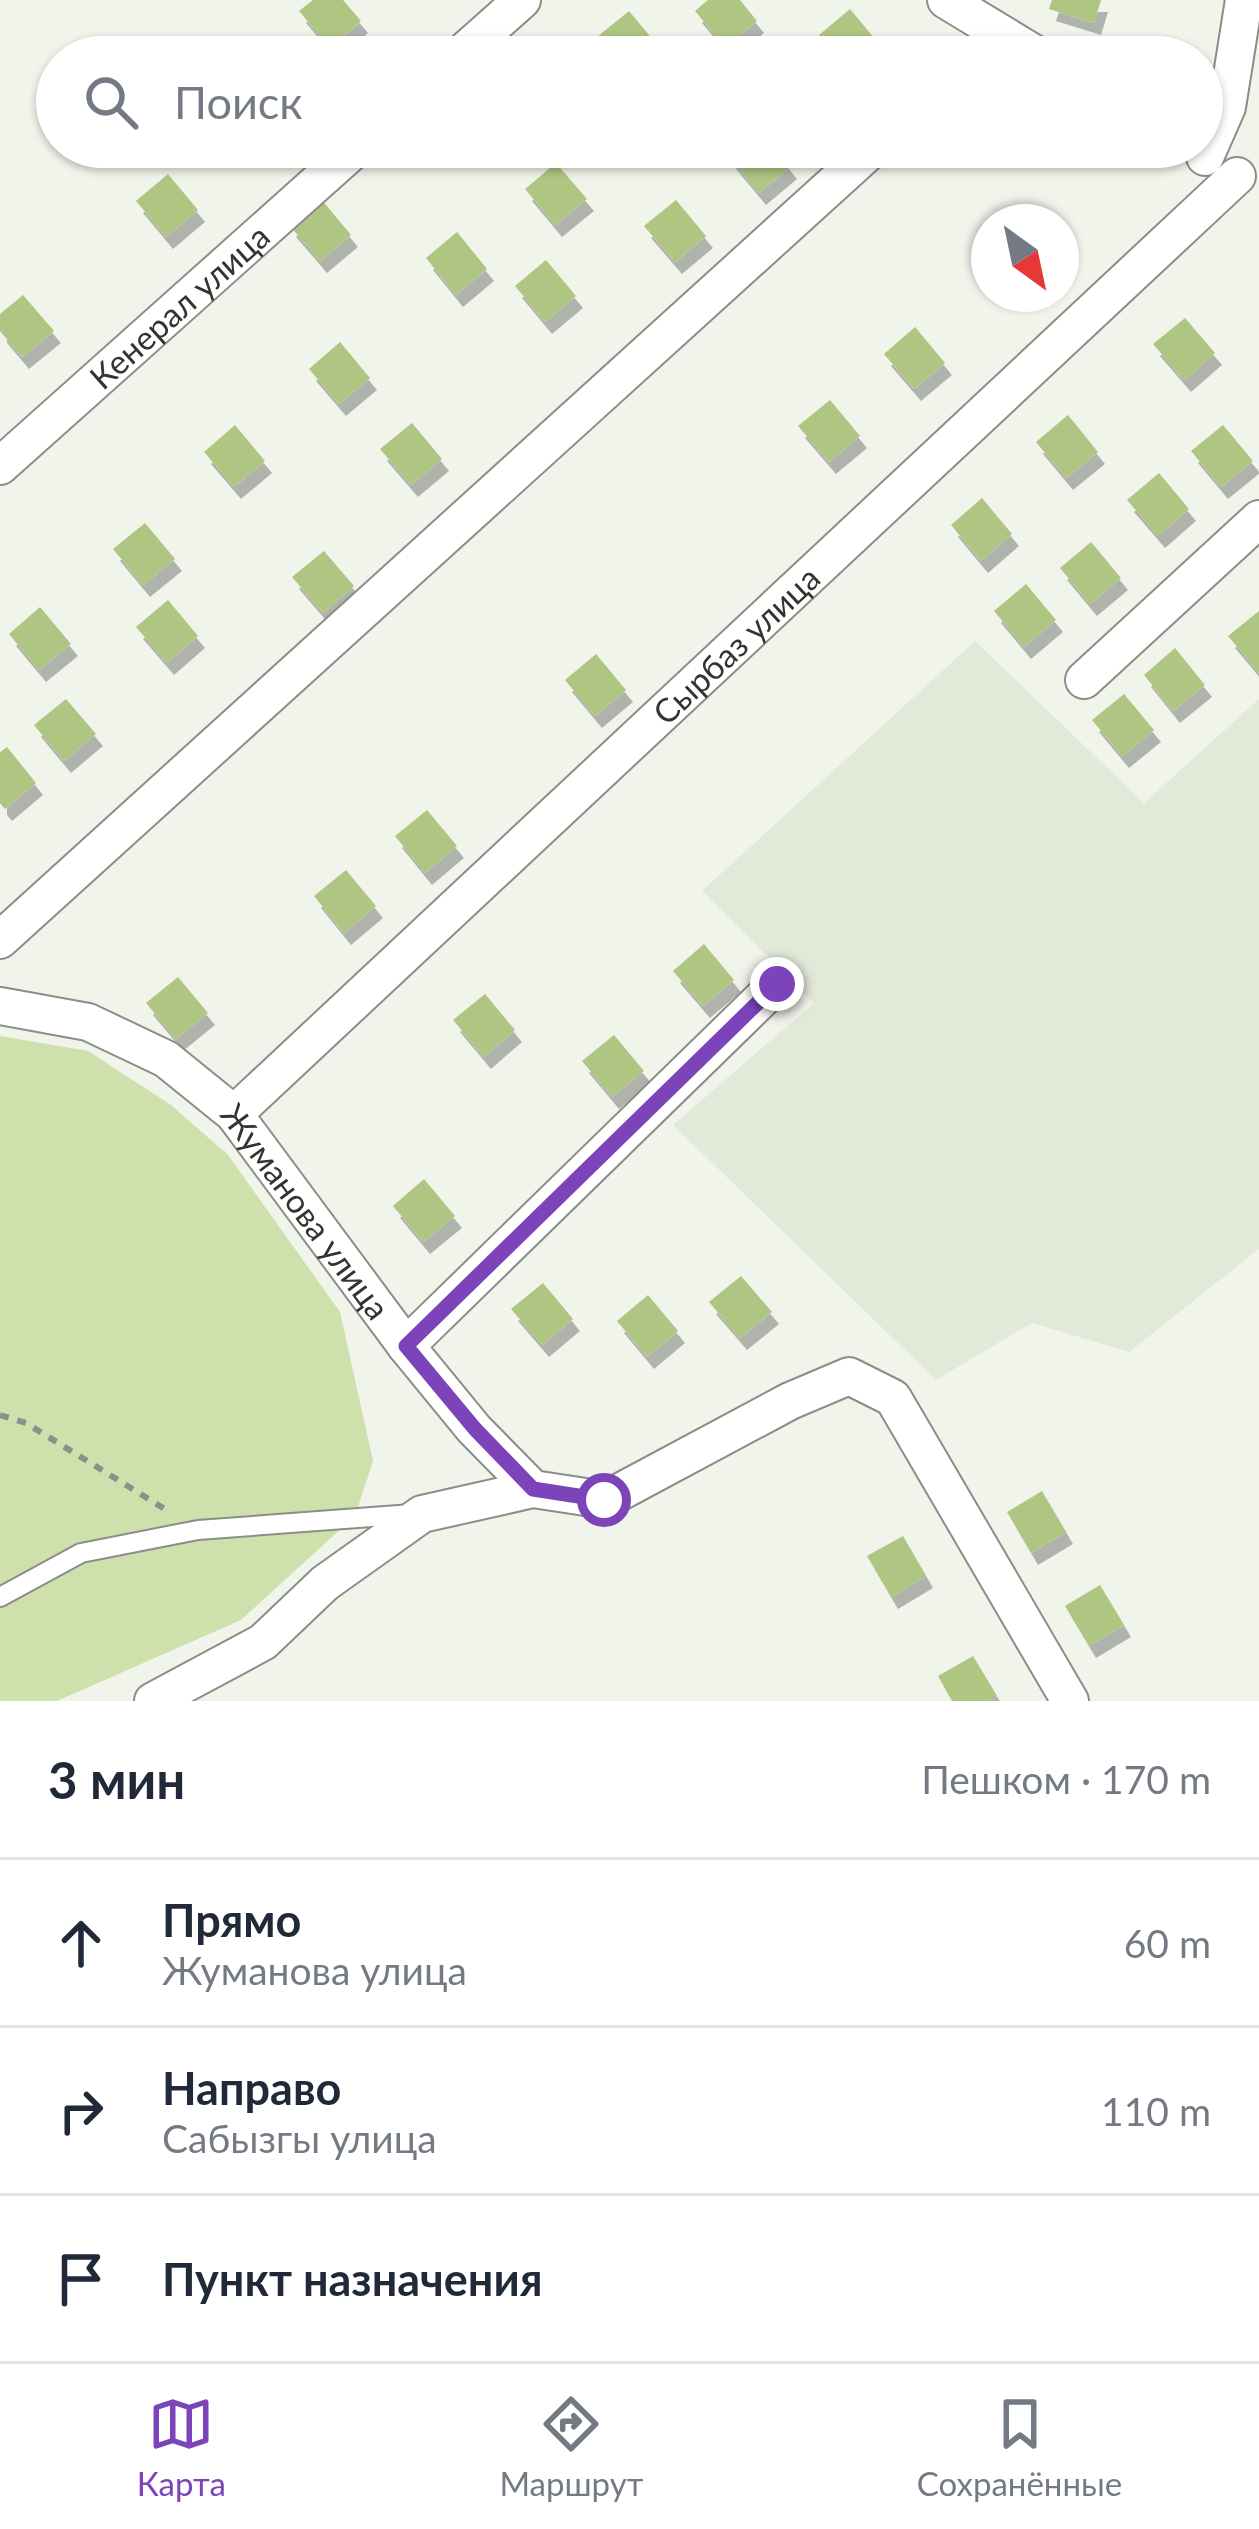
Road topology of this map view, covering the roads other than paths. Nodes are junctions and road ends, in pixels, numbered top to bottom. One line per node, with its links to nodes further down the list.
1 (522, 0): 4 (street)
2 (946, 0): 5 (street)
3 (1244, 0): 6 (street, Сырбаз улица)
4 (482, 36)
5 (979, 36)
6 (1223, 155)
7 (333, 168): 10 (street, Кенерал улица)
8 (851, 168): 13 (street)
9 (1221, 168): 16 (street, Сырбаз улица)
10 (0, 466)
11 (1259, 519): 12 (street)
12 (1084, 680)
13 (0, 940)
14 (777, 984): 17 (street)
15 (0, 1006): 16 (street, Жуманова улица)
16 (234, 1114): 17 (street, Жуманова улица)
17 (406, 1346): 18 (street, Жуманова улица)
18 (533, 1489): 19 (street); 22 (street)
19 (422, 1514): 20 (lane); 21 (street)
20 (0, 1598)
21 (153, 1701)
22 (1070, 1701)

